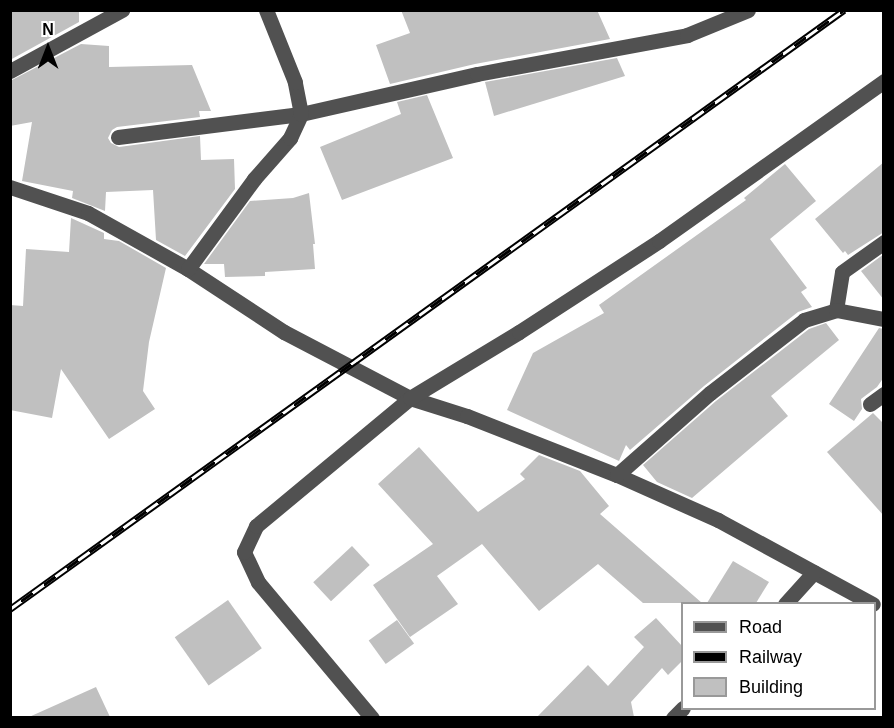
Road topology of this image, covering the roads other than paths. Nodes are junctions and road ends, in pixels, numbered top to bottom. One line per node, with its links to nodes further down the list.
1 (122, 10): 4 (street)
2 (266, 10): 6 (street)
3 (748, 10): 6 (street)
4 (10, 71)
5 (884, 81): 14 (street)
6 (301, 114): 7 (street); 10 (street)
7 (118, 137)
8 (10, 187): 10 (street)
9 (884, 242): 11 (street)
10 (188, 269): 14 (street)
11 (836, 310): 12 (street); 16 (street)
12 (884, 319)
13 (884, 394): 15 (street)
14 (410, 398): 16 (street); 20 (street)
15 (870, 404)
16 (617, 475): 17 (street)
17 (814, 572): 18 (street); 19 (street)
18 (786, 602)
19 (870, 602)
20 (372, 717)

